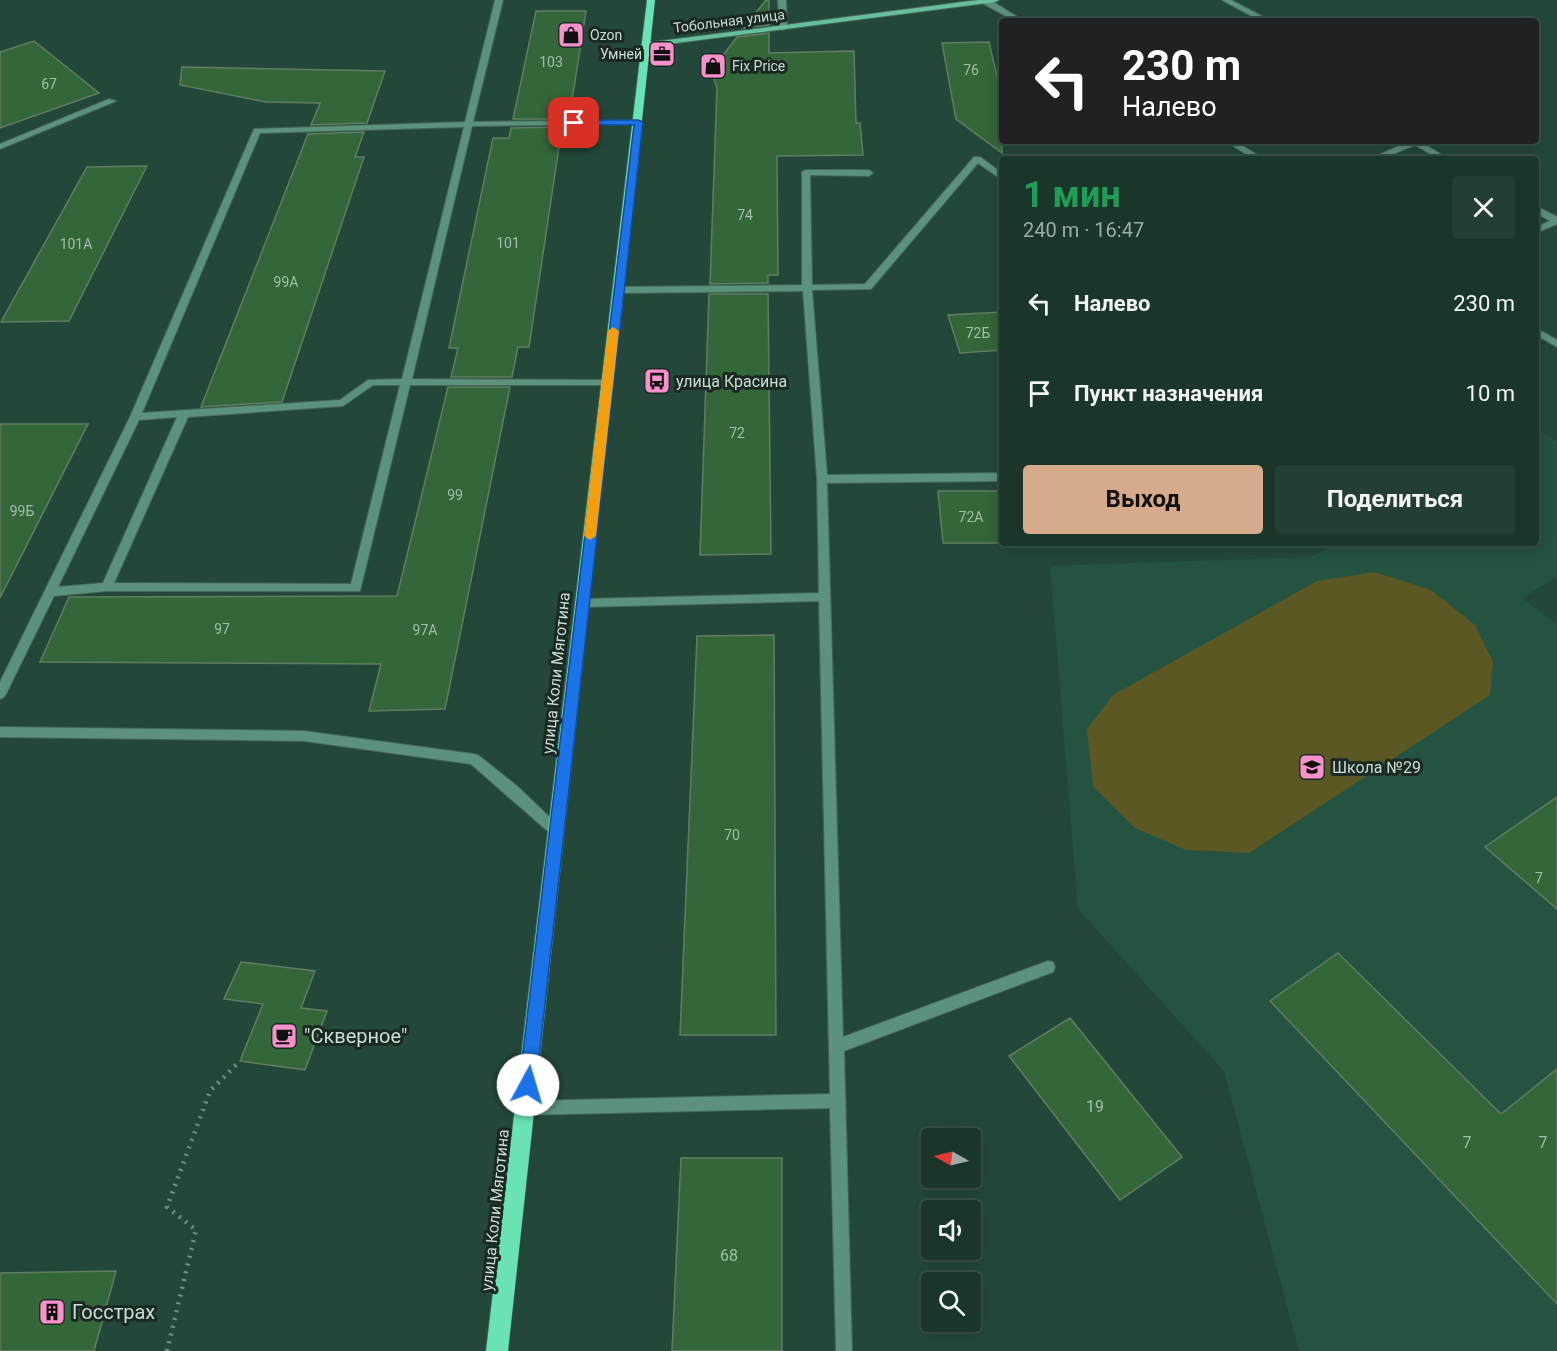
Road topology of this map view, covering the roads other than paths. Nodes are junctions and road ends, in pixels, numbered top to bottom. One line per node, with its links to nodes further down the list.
1 (499, 0): 12 (lane)
2 (651, 0): 9 (main road, улица Коли Мяготина)
3 (782, 0): 8 (lane)
4 (1226, 0): 7 (lane)
5 (991, 1): 6 (lane); 8 (street, Тобольная улица)
6 (1009, 18)
7 (1261, 18)
8 (783, 28): 9 (street, Тобольная улица)
9 (645, 45): 11 (main road, улица Коли Мяготина)
10 (112, 100): 16 (lane)
11 (638, 122): 12 (lane); 26 (main road, улица Коли Мяготина)
12 (468, 124): 29 (lane); 32 (lane)
13 (1234, 144): 17 (lane)
14 (1410, 144): 18 (lane)
15 (1419, 144): 19 (lane)
16 (0, 147)
17 (1255, 156)
18 (1381, 156)
19 (1441, 156)
20 (869, 173): 25 (lane)
21 (999, 175): 25 (lane)
22 (1539, 211): 23 (lane)
23 (1557, 221): 24 (lane)
24 (1539, 229)
25 (807, 288): 26 (lane); 34 (lane)
26 (618, 290): 30 (main road, улица Коли Мяготина)
27 (1552, 336): 28 (lane)
28 (1557, 344)
29 (406, 383): 30 (lane); 31 (lane); 35 (lane)
30 (607, 383): 38 (main road, улица Коли Мяготина)
31 (184, 414): 32 (lane); 35 (lane)
32 (135, 417): 36 (lane)
33 (999, 477): 34 (lane)
34 (822, 479): 37 (lane)
35 (107, 587): 36 (lane)
36 (50, 592): 39 (lane)
37 (825, 597): 38 (lane); 43 (lane)
38 (582, 603): 41 (main road, улица Коли Мяготина)
39 (0, 694)
40 (0, 732): 41 (lane)
41 (556, 830): 45 (main road, улица Коли Мяготина)
42 (1048, 967): 43 (lane)
43 (836, 1047): 44 (lane)
44 (838, 1101): 45 (lane); 47 (lane)
45 (525, 1108): 46 (main road, улица Коли Мяготина)
46 (497, 1351)
47 (844, 1351)

